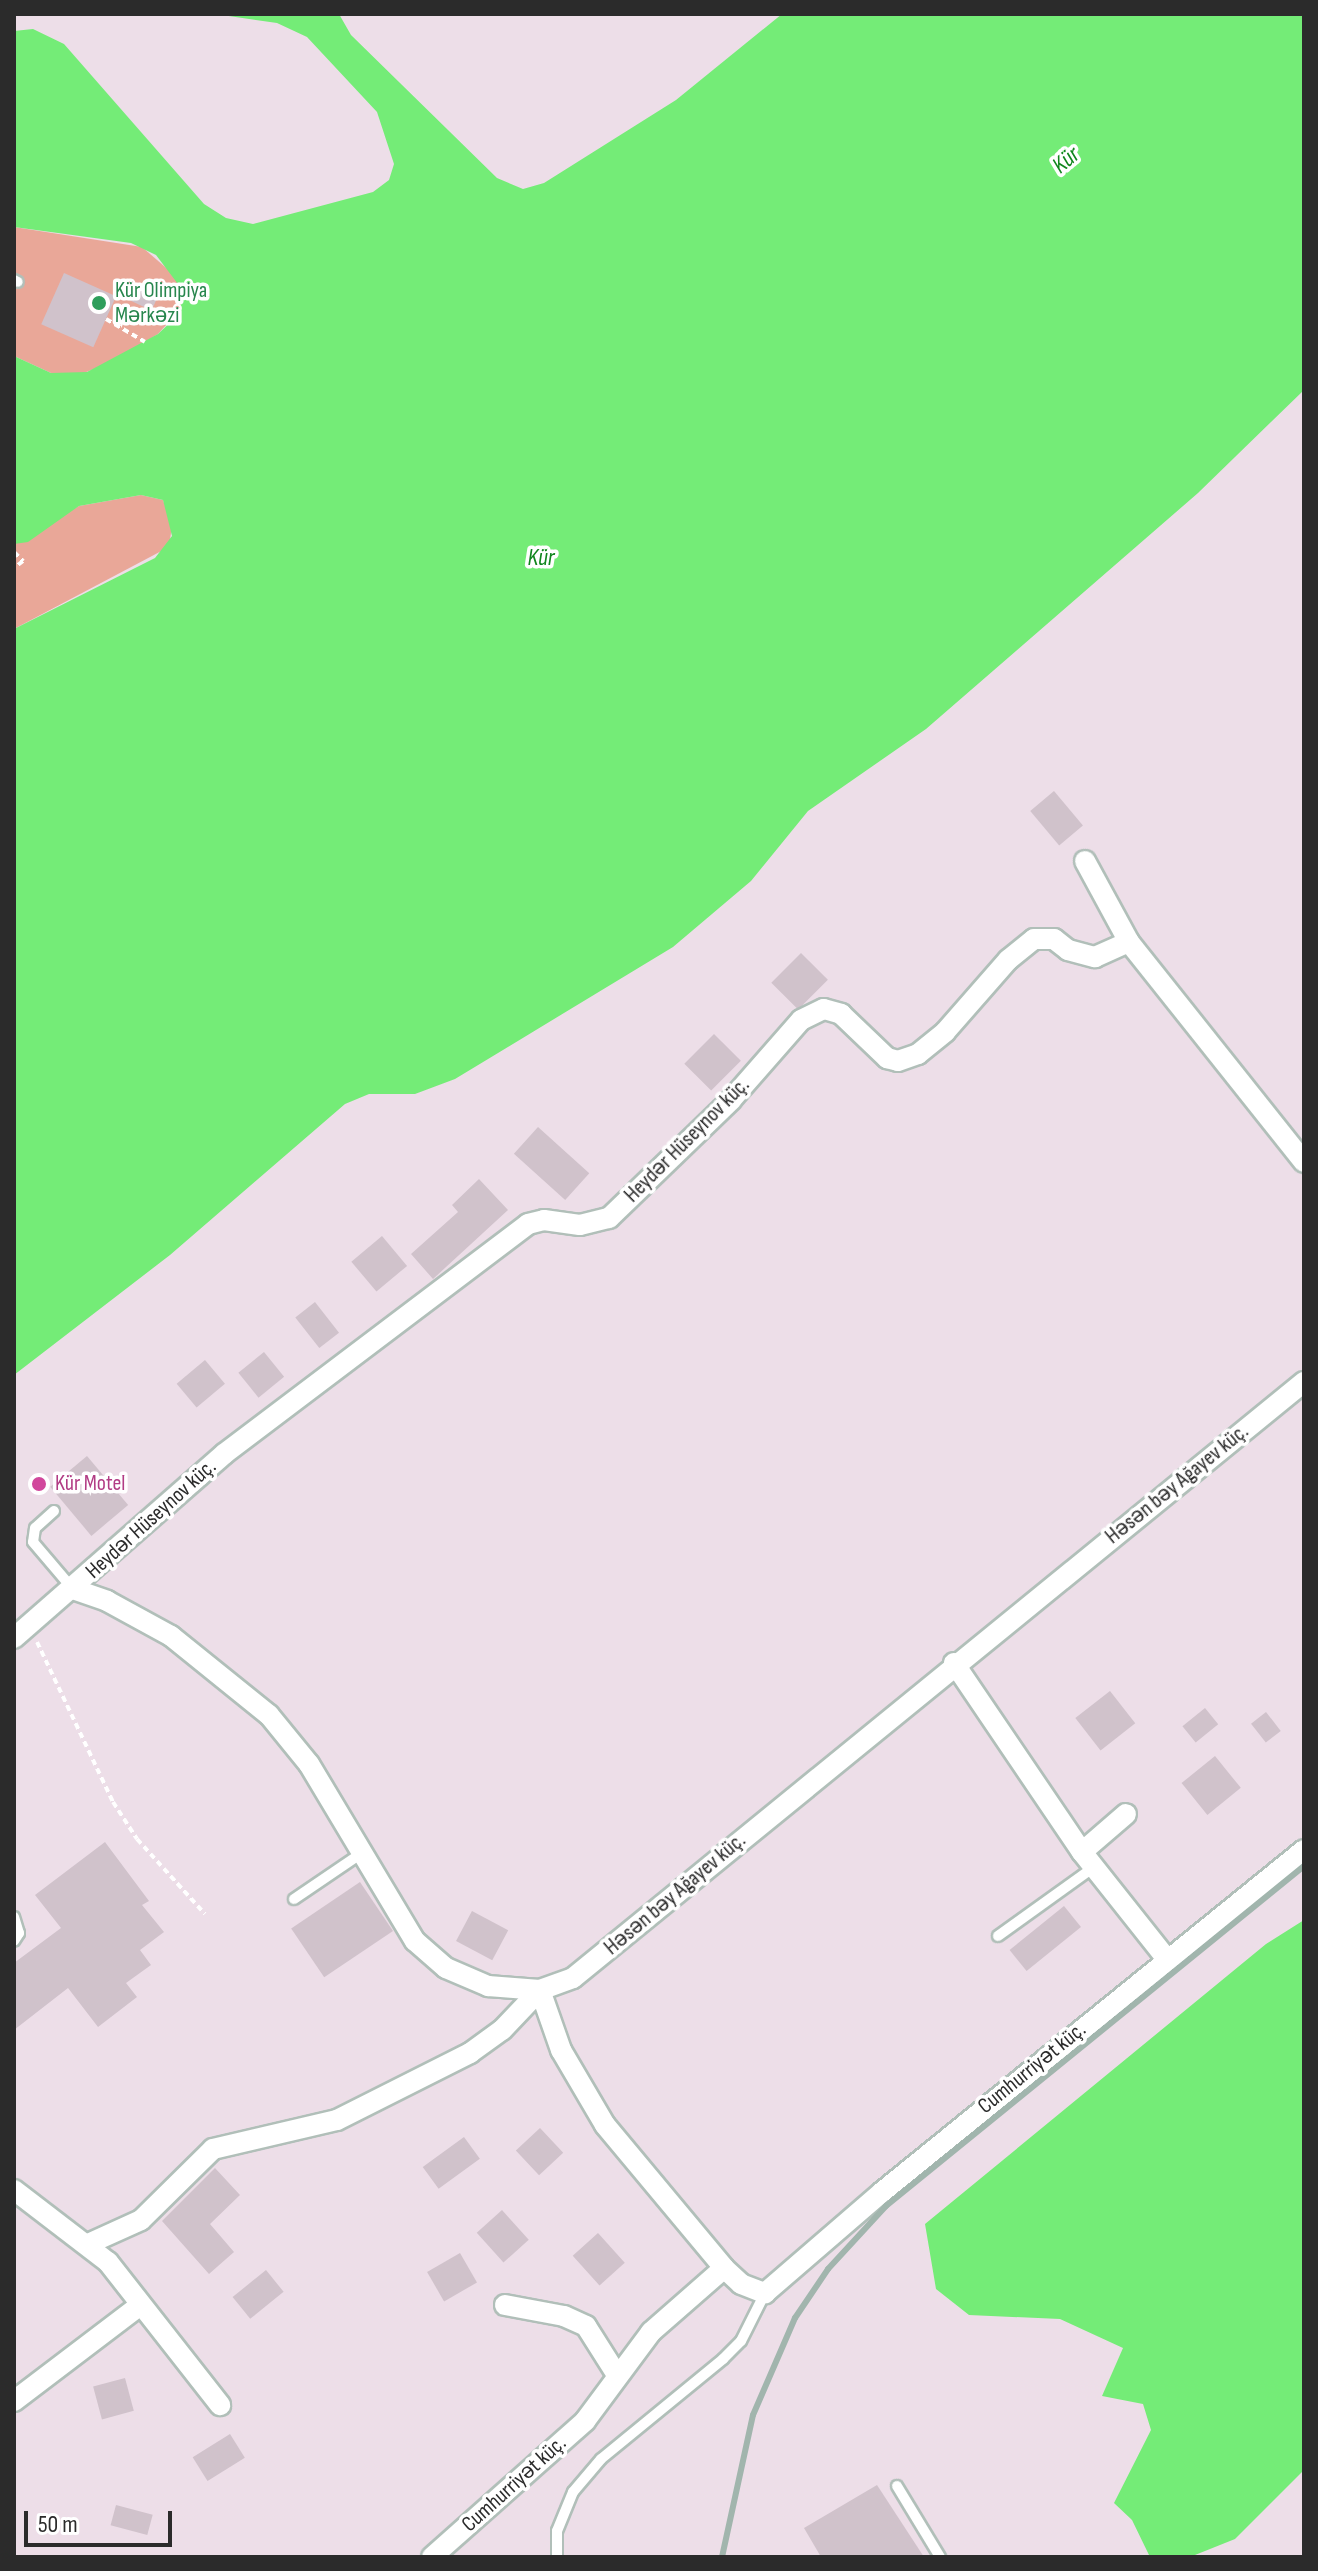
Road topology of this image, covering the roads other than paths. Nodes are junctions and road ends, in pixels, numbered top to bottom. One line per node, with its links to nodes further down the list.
1 (1085, 861): 2 (street)
2 (1129, 942): 3 (street); 6 (street, Heydər Hüseynov küç.)
3 (1304, 1162)
4 (1304, 1382): 8 (street, Həsən bəy Ağayev küç.)
5 (54, 1511): 6 (lane)
6 (73, 1589): 7 (street, Heydər Hüseynov küç.); 11 (street, Həsən bəy Ağayev küç.)
7 (22, 1632)
8 (954, 1663): 12 (street); 18 (street, Həsən bəy Ağayev küç.)
9 (1126, 1814): 12 (street)
10 (1304, 1850): 17 (street, Cumhurriyət küç.)
11 (362, 1853): 13 (lane); 18 (street, Həsən bəy Ağayev küç.)
12 (1088, 1859): 15 (lane); 17 (street)
13 (294, 1899)
14 (14, 1917): 16 (lane)
15 (998, 1936)
16 (14, 1941)
17 (1166, 1958): 22 (street, Cumhurriyət küç.)
18 (540, 1990): 20 (street); 21 (street)
19 (14, 2190): 20 (street)
20 (88, 2244): 24 (street)
21 (724, 2268): 22 (street); 25 (street, Cumhurriyət küç.)
22 (765, 2293): 30 (lane)
23 (505, 2305): 25 (street)
24 (139, 2306): 26 (street); 27 (street)
25 (617, 2375): 29 (street, Cumhurriyət küç.)
26 (14, 2401)
27 (220, 2405)
28 (897, 2486): 31 (lane)
29 (432, 2557)
30 (557, 2557)
31 (940, 2557)

